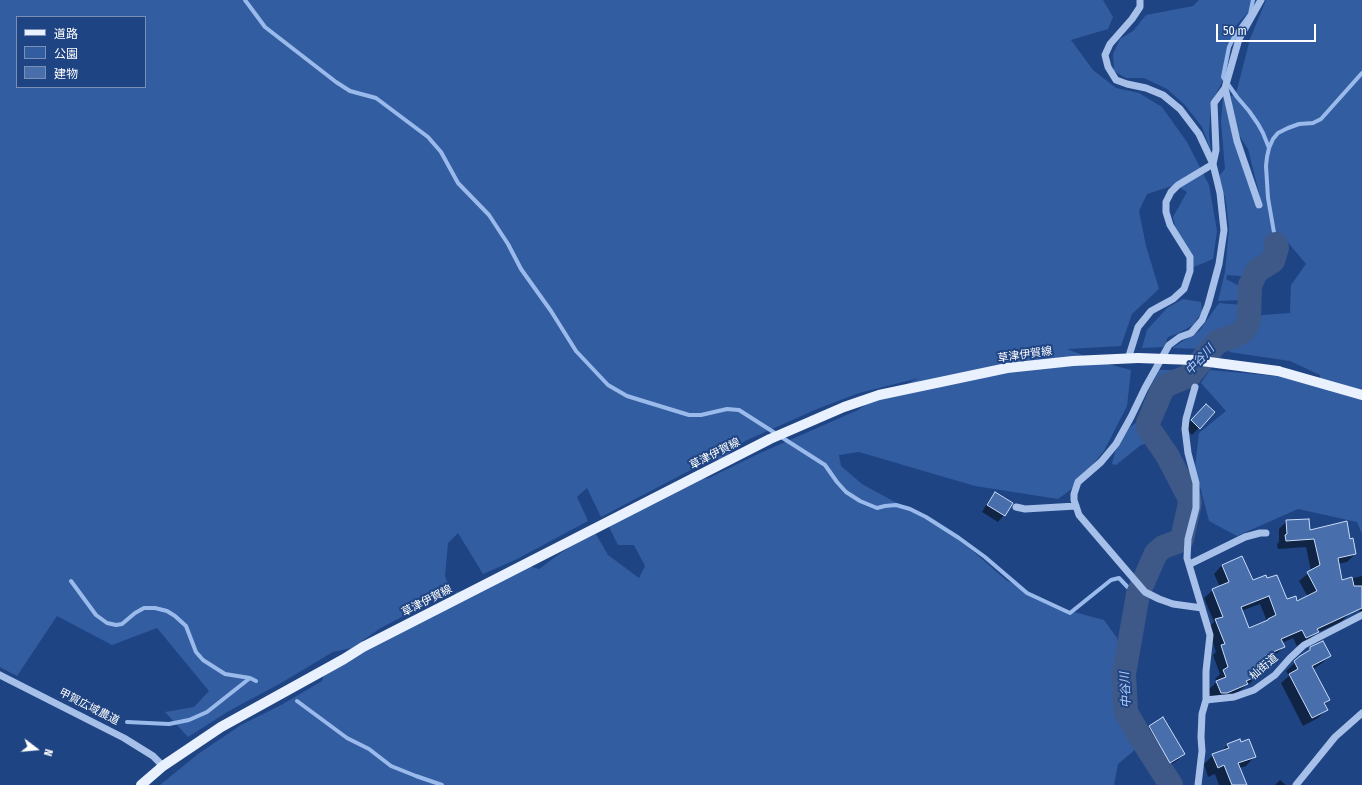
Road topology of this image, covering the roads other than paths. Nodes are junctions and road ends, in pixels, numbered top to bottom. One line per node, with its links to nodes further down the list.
1 (1140, 0): 4 (street)
2 (1261, 0): 3 (street)
3 (1225, 88): 4 (street); 5 (street)
4 (1213, 164): 6 (street); 9 (street)
5 (1259, 205)
6 (1133, 358): 8 (main road, 草津伊賀線, bridge); 18 (main road, 草津伊賀線)
7 (1195, 387): 12 (street)
8 (1362, 395)
9 (1076, 506): 10 (street); 13 (street)
10 (1016, 507)
11 (1266, 533): 12 (street)
12 (1190, 564): 13 (street)
13 (1202, 608): 16 (street)
14 (1362, 615): 16 (street, 杣街道)
15 (0, 675): 18 (street, 甲賀広域農道)
16 (1206, 700): 20 (street)
17 (1362, 713): 21 (street)
18 (163, 766): 19 (main road, 草津伊賀線)
19 (141, 785)
20 (1198, 785)
21 (1296, 785)

